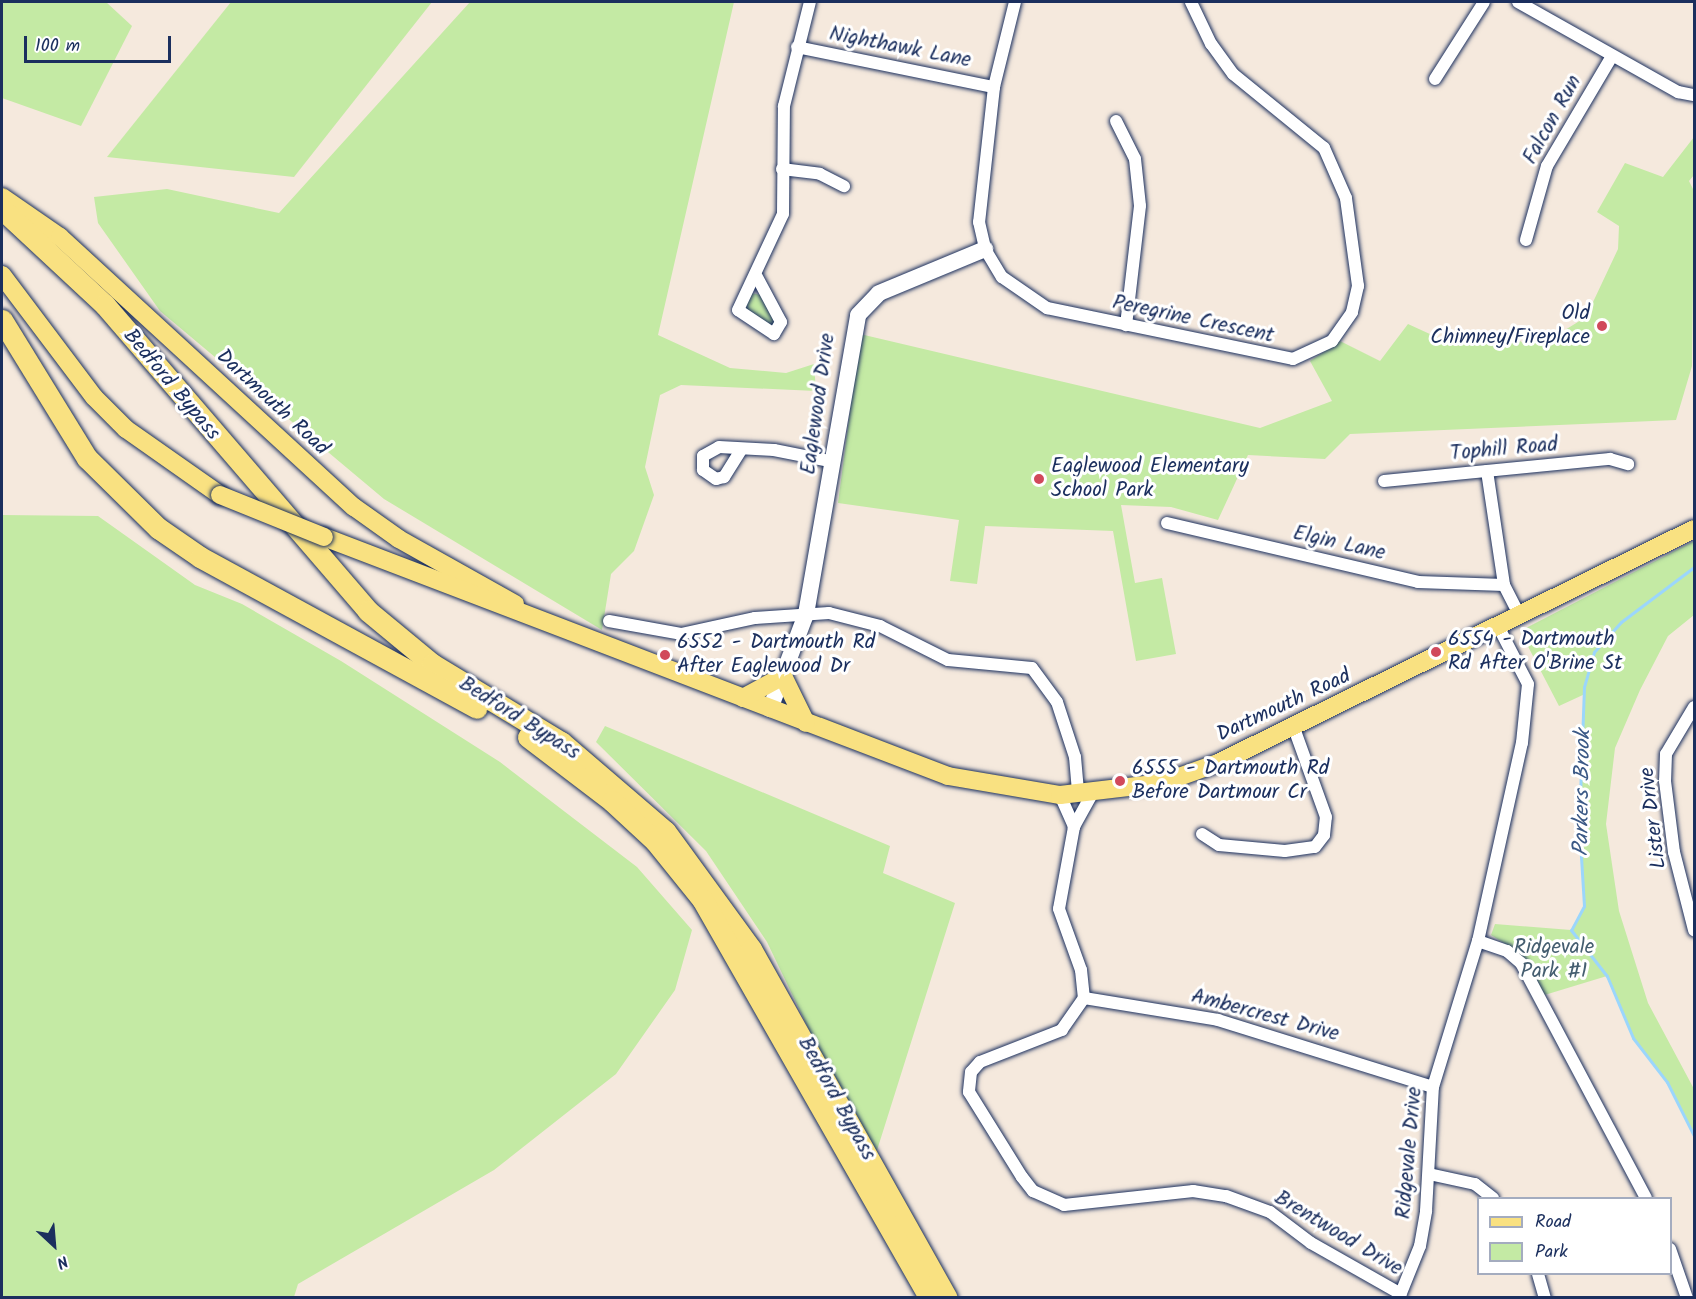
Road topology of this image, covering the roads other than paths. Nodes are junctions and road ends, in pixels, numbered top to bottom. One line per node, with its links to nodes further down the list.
1 (810, 2): 6 (street)
2 (1015, 2): 9 (street)
3 (1191, 2): 21 (street, Peregrine Crescent)
4 (1484, 2): 8 (street)
5 (1518, 2): 7 (street)
6 (797, 47): 9 (street, Nighthawk Lane); 12 (street)
7 (1612, 56): 10 (street); 16 (street, Falcon Run)
8 (1435, 79)
9 (994, 87): 17 (street)
10 (1695, 95)
11 (1116, 121): 21 (street)
12 (782, 169): 13 (street); 19 (street)
13 (844, 186)
14 (2, 197): 31 (main road, Dartmouth Road)
15 (2, 208): 55 (highway, Bedford Bypass)
16 (1526, 240)
17 (985, 249): 21 (street, Peregrine Crescent); 23 (street, Eaglewood Drive)
18 (2, 275): 31 (main road, Dartmouth Road, bridge)
19 (757, 277)
20 (2, 320): 54 (highway, Bedford Bypass)
21 (1126, 325)
22 (741, 450): 23 (street)
23 (834, 462): 30 (street, Eaglewood Drive)
24 (1628, 464): 25 (street, Tophill Road)
25 (1487, 471): 26 (street, Tophill Road); 29 (street)
26 (1384, 481)
27 (1167, 523): 29 (street, Elgin Lane)
28 (1695, 529): 32 (main road, Dartmouth Road)
29 (1504, 585): 32 (street)
30 (806, 614): 33 (street); 35 (street, Eaglewood Drive); 41 (street)
31 (531, 615): 36 (main road, Dartmouth Road)
32 (1520, 617): 34 (main road, Dartmouth Road)
33 (609, 621)
34 (1499, 628): 40 (main road, Dartmouth Road); 45 (street, Ridgevale Drive)
35 (783, 676): 36 (main road); 38 (street, Eaglewood Drive); 39 (main road)
36 (743, 698): 38 (main road, Dartmouth Road)
37 (1695, 707): 44 (street, Lister Drive)
38 (770, 709): 39 (main road, Dartmouth Road)
39 (806, 723): 41 (main road, Dartmouth Road)
40 (1294, 728): 41 (main road, Dartmouth Road); 43 (street)
41 (1077, 794): 42 (street); 42 (street)
42 (1074, 827): 46 (street)
43 (1202, 834)
44 (1695, 930)
45 (1478, 941): 47 (street, Ridgevale Drive); 50 (street)
46 (1084, 998): 47 (street, Ambercrest Drive); 53 (street, Brentwood Drive)
47 (1433, 1087): 48 (street, Ridgevale Drive)
48 (1429, 1174): 49 (street); 53 (street, Ridgevale Drive)
49 (1492, 1197)
50 (1645, 1197)
51 (1672, 1252): 57 (street)
52 (1538, 1275): 56 (street)
53 (1400, 1296)
54 (930, 1298)
55 (947, 1298)
56 (1545, 1298)
57 (1687, 1298)

